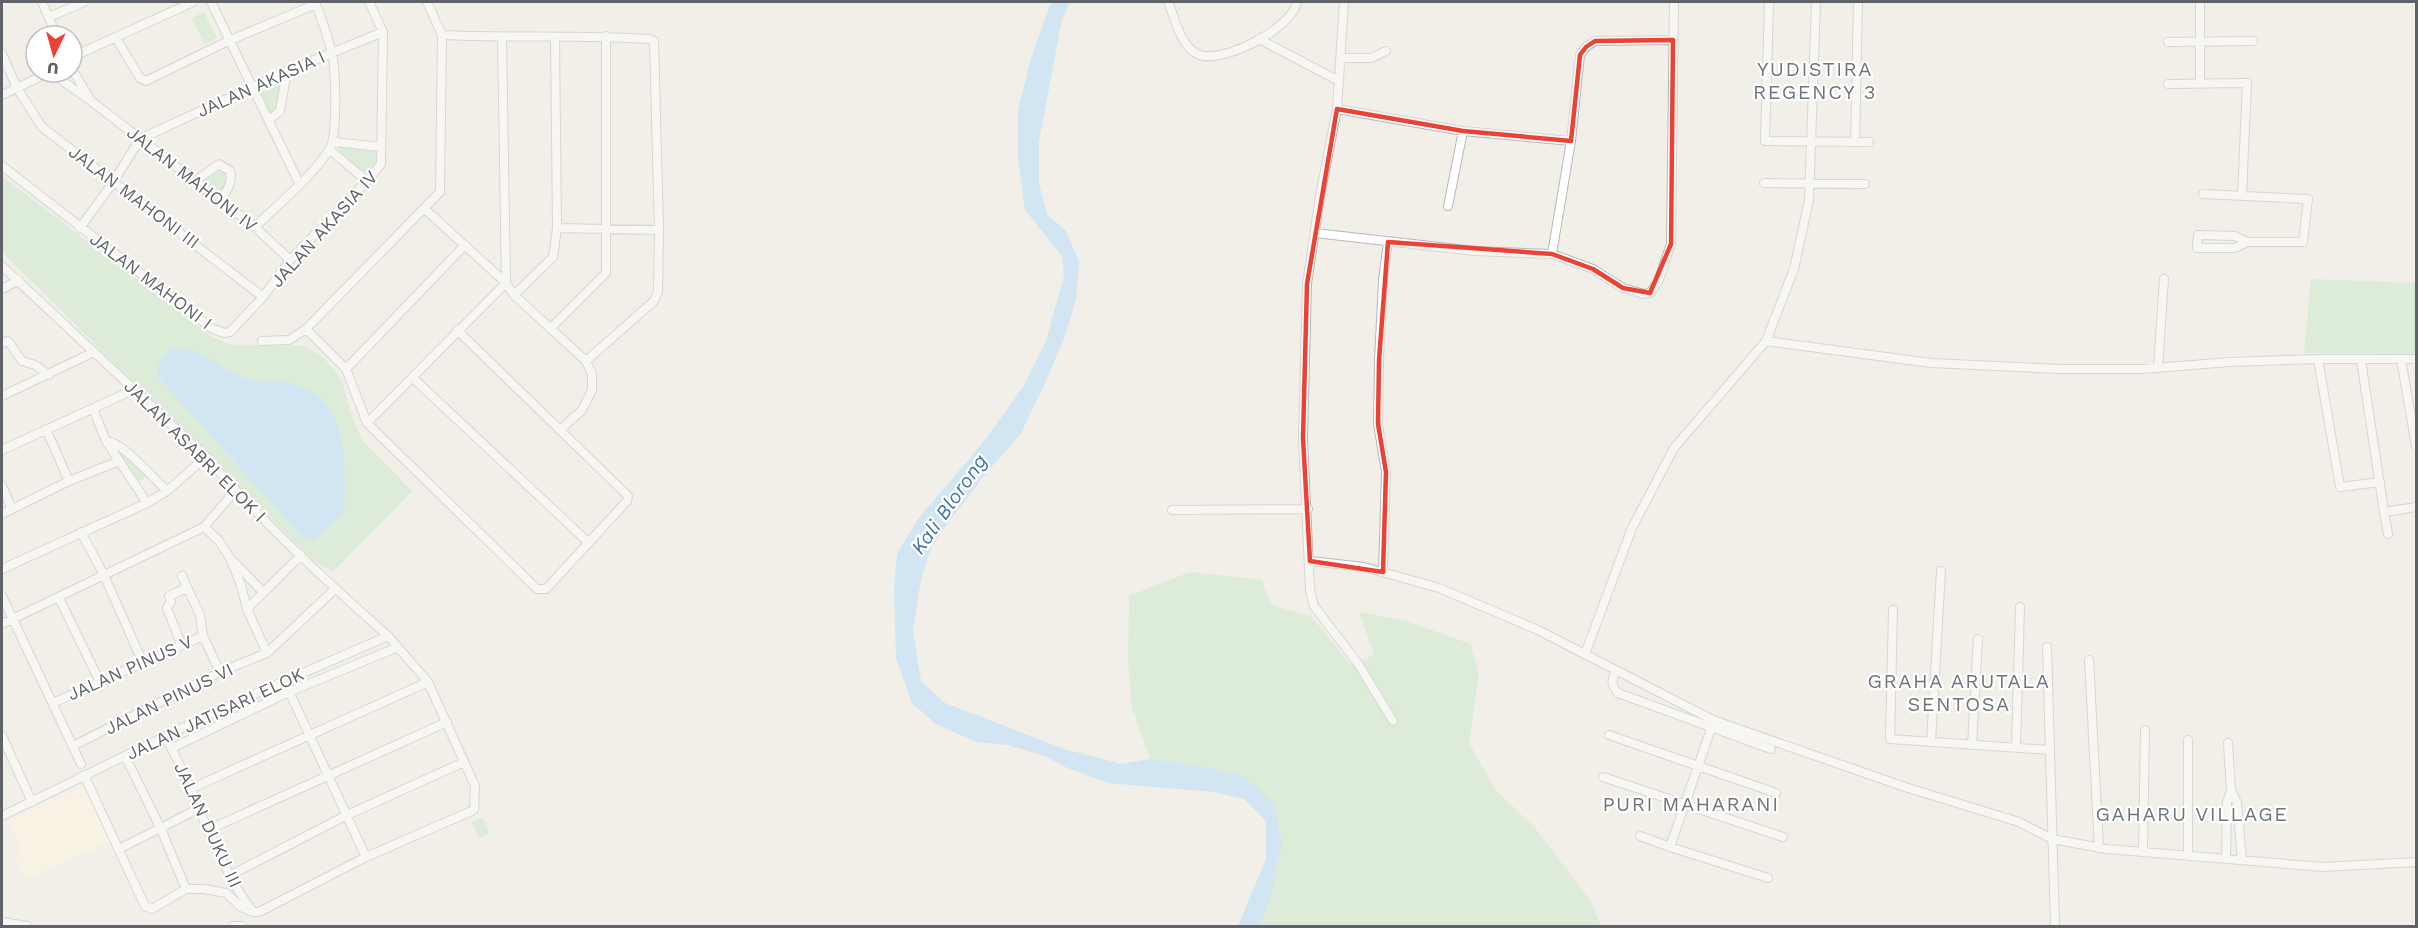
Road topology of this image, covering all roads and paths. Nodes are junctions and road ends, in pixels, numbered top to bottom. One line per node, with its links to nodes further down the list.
1 (42, 2): 16 (street)
2 (84, 2): 16 (street)
3 (193, 2): 23 (street)
4 (211, 2): 26 (street)
5 (369, 2): 18 (street)
6 (427, 2): 19 (street)
7 (1168, 2): 24 (street)
8 (1297, 2): 24 (street)
9 (1344, 2): 34 (street)
10 (1674, 2): 25 (street)
11 (1769, 2): 51 (street)
12 (1858, 2): 52 (street)
13 (2200, 2): 29 (street)
14 (315, 3): 26 (street); 32 (street)
15 (1813, 6): 51 (street)
16 (49, 17): 17 (street)
17 (52, 24)
18 (383, 32): 32 (street, JALAN AKASIA I); 55 (street, JALAN AKASIA IV)
19 (442, 35): 21 (street); 68 (street)
20 (606, 36): 22 (street); 72 (street); 73 (street)
21 (502, 37): 22 (street); 83 (street)
22 (555, 37): 71 (street)
23 (116, 38): 26 (street); 31 (street)
24 (1258, 39): 36 (street)
25 (1673, 40): 50 (street); 78 (street)
26 (228, 41): 42 (street)
27 (2253, 41): 29 (street)
28 (2168, 42): 29 (street)
29 (2200, 42): 37 (street)
30 (1386, 51): 34 (street)
31 (84, 52)
32 (332, 52): 35 (street, JALAN AKASIA I); 54 (street)
33 (2, 54): 43 (street, JALAN MAHONI III)
34 (1341, 58): 36 (street)
35 (287, 71): 42 (street, JALAN AKASIA I); 47 (street)
36 (1339, 81): 46 (street)
37 (2200, 83): 41 (street); 65 (street)
38 (25, 84): 43 (street)
39 (67, 84): 45 (street, JALAN MAHONI IV)
40 (81, 84): 45 (street, JALAN MAHONI IV)
41 (2168, 84)
42 (252, 87): 47 (street); 49 (street, JALAN AKASIA I)
43 (17, 88): 44 (street); 57 (street, JALAN MAHONI III)
44 (2, 95)
45 (91, 101): 49 (street, JALAN MAHONI IV)
46 (1337, 109): 48 (street); 74 (street)
47 (269, 120): 60 (street)
48 (1463, 131): 50 (street); 67 (street)
49 (140, 139): 57 (street, JALAN MAHONI I); 58 (street, JALAN MAHONI IV)
50 (1571, 141): 78 (street)
51 (1809, 142): 52 (street); 62 (street)
52 (1854, 142): 53 (street)
53 (1869, 142)
54 (331, 146): 55 (street); 59 (street); 60 (street)
55 (381, 147): 59 (street, JALAN AKASIA IV)
56 (2, 166): 70 (street, JALAN MAHONI I)
57 (114, 181): 70 (street, JALAN MAHONI I); 86 (street, JALAN MAHONI III)
58 (195, 181): 66 (street, JALAN MAHONI IV); 66 (street)
59 (367, 181): 79 (street, JALAN AKASIA IV)
60 (299, 183): 69 (street)
61 (1764, 183): 62 (street)
62 (1809, 183): 63 (street); 92 (street)
63 (1865, 184)
64 (2203, 194): 65 (street)
65 (2242, 195): 76 (street)
66 (220, 200): 69 (street, JALAN MAHONI IV)
67 (1448, 206)
68 (425, 209): 77 (street); 88 (street)
69 (255, 226): 79 (street, JALAN MAHONI IV)
70 (80, 228): 90 (street, JALAN MAHONI I)
71 (557, 228): 72 (street); 85 (street)
72 (606, 230): 73 (street); 87 (street)
73 (659, 230): 99 (street)
74 (1315, 232): 75 (street); 123 (street)
75 (1388, 242): 78 (street); 136 (street)
76 (2247, 242): 76 (street)
77 (465, 245): 83 (street); 101 (street)
78 (1552, 254)
79 (291, 260): 86 (street, JALAN AKASIA IV)
80 (2, 266): 82 (street, JALAN ASABRI ELOK I)
81 (2164, 279): 100 (street)
82 (19, 280): 84 (street); 94 (street, JALAN ASABRI ELOK I)
83 (506, 283): 85 (street); 89 (street)
84 (2, 289)
85 (514, 295): 87 (street)
86 (263, 297): 90 (street, JALAN AKASIA IV)
87 (552, 327): 99 (street)
88 (306, 329): 91 (street); 101 (street)
89 (457, 330): 103 (street); 109 (street)
90 (224, 333)
91 (262, 341)
92 (1766, 341): 100 (street); 156 (street)
93 (2, 343): 102 (street)
94 (94, 352): 102 (street); 104 (street, JALAN ASABRI ELOK I)
95 (2318, 359): 98 (street); 100 (street); 116 (street)
96 (2401, 359): 97 (street); 98 (street); 111 (street)
97 (2416, 359)
98 (2361, 360): 116 (street)
99 (586, 362): 109 (street)
100 (2158, 368)
101 (346, 369): 107 (street)
102 (49, 375): 105 (street)
103 (413, 378): 107 (street); 130 (street)
104 (133, 390): 106 (street); 113 (street, JALAN ASABRI ELOK I)
105 (2, 396)
106 (93, 409): 108 (street); 110 (street)
107 (367, 423): 130 (street)
108 (46, 429): 112 (street); 115 (street)
109 (560, 430): 130 (street)
110 (106, 441): 114 (street); 118 (street)
111 (2416, 446)
112 (2, 450)
113 (206, 457): 118 (street); 119 (street, JALAN ASABRI ELOK I)
114 (119, 461): 115 (street); 120 (street)
115 (69, 482): 122 (street)
116 (2380, 482): 125 (street)
117 (2, 486): 122 (street)
118 (167, 491): 120 (street)
119 (235, 491): 127 (street); 131 (street, JALAN ASABRI ELOK I)
120 (147, 502): 128 (street)
121 (2416, 507): 125 (street)
122 (12, 509): 126 (street)
123 (1308, 509): 124 (street); 133 (street)
124 (1172, 510)
125 (2384, 512): 129 (street)
126 (2, 514)
127 (204, 527): 132 (street); 137 (street)
128 (81, 532): 134 (street); 137 (street)
129 (2388, 534)
130 (589, 543)
131 (301, 555): 140 (street, JALAN ASABRI ELOK I); 141 (street)
132 (230, 558): 141 (street); 145 (street)
133 (1310, 561): 136 (street); 166 (street)
134 (2, 569)
135 (1941, 571): 175 (street)
136 (1383, 572): 156 (street)
137 (104, 575): 143 (street); 158 (street)
138 (182, 576): 139 (street)
139 (187, 588): 149 (street); 152 (street)
140 (335, 589): 150 (street, JALAN ASABRI ELOK I); 155 (street)
141 (263, 592): 145 (street)
142 (2, 596): 147 (street)
143 (59, 598): 147 (street); 162 (street)
144 (2020, 607): 179 (street)
145 (247, 609): 155 (street)
146 (1893, 610): 175 (street)
147 (12, 619): 148 (street); 165 (street)
148 (2, 624)
149 (203, 636): 152 (street, JALAN PINUS V); 160 (street, JALAN PINUS V)
150 (388, 636): 154 (street); 161 (street, JALAN JATISARI ELOK)
151 (1978, 639): 177 (street)
152 (181, 644): 158 (street, JALAN PINUS V)
153 (2047, 647): 182 (street)
154 (396, 648): 163 (street); 164 (street, JALAN JATISARI ELOK)
155 (267, 653): 160 (street, JALAN PINUS VI)
156 (1585, 654): 159 (street)
157 (2089, 660): 204 (street)
158 (142, 662): 162 (street, JALAN PINUS V)
159 (1616, 670): 168 (street); 202 (street)
160 (220, 672): 178 (street, JALAN PINUS VI)
161 (284, 681): 164 (street); 173 (street, JALAN JATISARI ELOK)
162 (100, 682): 165 (street, JALAN PINUS V)
163 (428, 682): 167 (street); 171 (street)
164 (289, 692): 171 (street); 180 (street, JALAN JATISARI ELOK)
165 (53, 703): 178 (street)
166 (1393, 721)
167 (447, 722): 184 (street); 188 (street)
168 (1712, 726): 181 (street); 186 (street)
169 (2145, 730): 206 (street)
170 (2, 735): 193 (street)
171 (308, 735): 188 (street); 190 (street)
172 (1609, 735): 186 (street)
173 (165, 736): 180 (street, JALAN DUKU III); 183 (street, JALAN JATISARI ELOK)
174 (2188, 740): 207 (street)
175 (1931, 742): 177 (street)
176 (2228, 743): 191 (street)
177 (1972, 744): 179 (street)
178 (73, 746): 185 (street)
179 (2016, 747): 182 (street)
180 (172, 748): 190 (street, JALAN DUKU III)
181 (1771, 749)
182 (2050, 750): 202 (street)
183 (125, 756): 187 (street, JALAN JATISARI ELOK); 198 (street)
184 (464, 762): 197 (street); 208 (street)
185 (81, 764)
186 (1698, 765): 192 (street); 194 (street)
187 (84, 775): 193 (street, JALAN JATISARI ELOK); 205 (street)
188 (328, 775): 197 (street); 199 (street)
189 (1603, 777): 194 (street)
190 (190, 789): 195 (street, JALAN DUKU III)
191 (2231, 790): 209 (street); 210 (street)
192 (1776, 793)
193 (32, 802): 196 (street, JALAN JATISARI ELOK)
194 (1685, 806): 201 (street); 203 (street)
195 (198, 808): 198 (street); 199 (street, JALAN DUKU III)
196 (2, 816)
197 (345, 816): 208 (street); 212 (street)
198 (160, 829): 205 (street); 214 (street)
199 (208, 830): 212 (street, JALAN DUKU III)
200 (1640, 836): 203 (street)
201 (1783, 837)
202 (2052, 839): 204 (street); 220 (street)
203 (1670, 847): 213 (street)
204 (2099, 848): 206 (street)
205 (119, 849): 214 (street)
206 (2143, 851): 207 (street)
207 (2188, 856): 209 (street)
208 (366, 857): 215 (street)
209 (2226, 859): 210 (street)
210 (2242, 860): 211 (street)
211 (2416, 862)
212 (231, 875): 215 (street, JALAN DUKU III)
213 (1768, 878)
214 (186, 889): 215 (street)
215 (253, 912)
216 (2, 922): 217 (street)
217 (27, 927)
218 (233, 927): 219 (street)
219 (242, 927)
220 (2055, 927)

